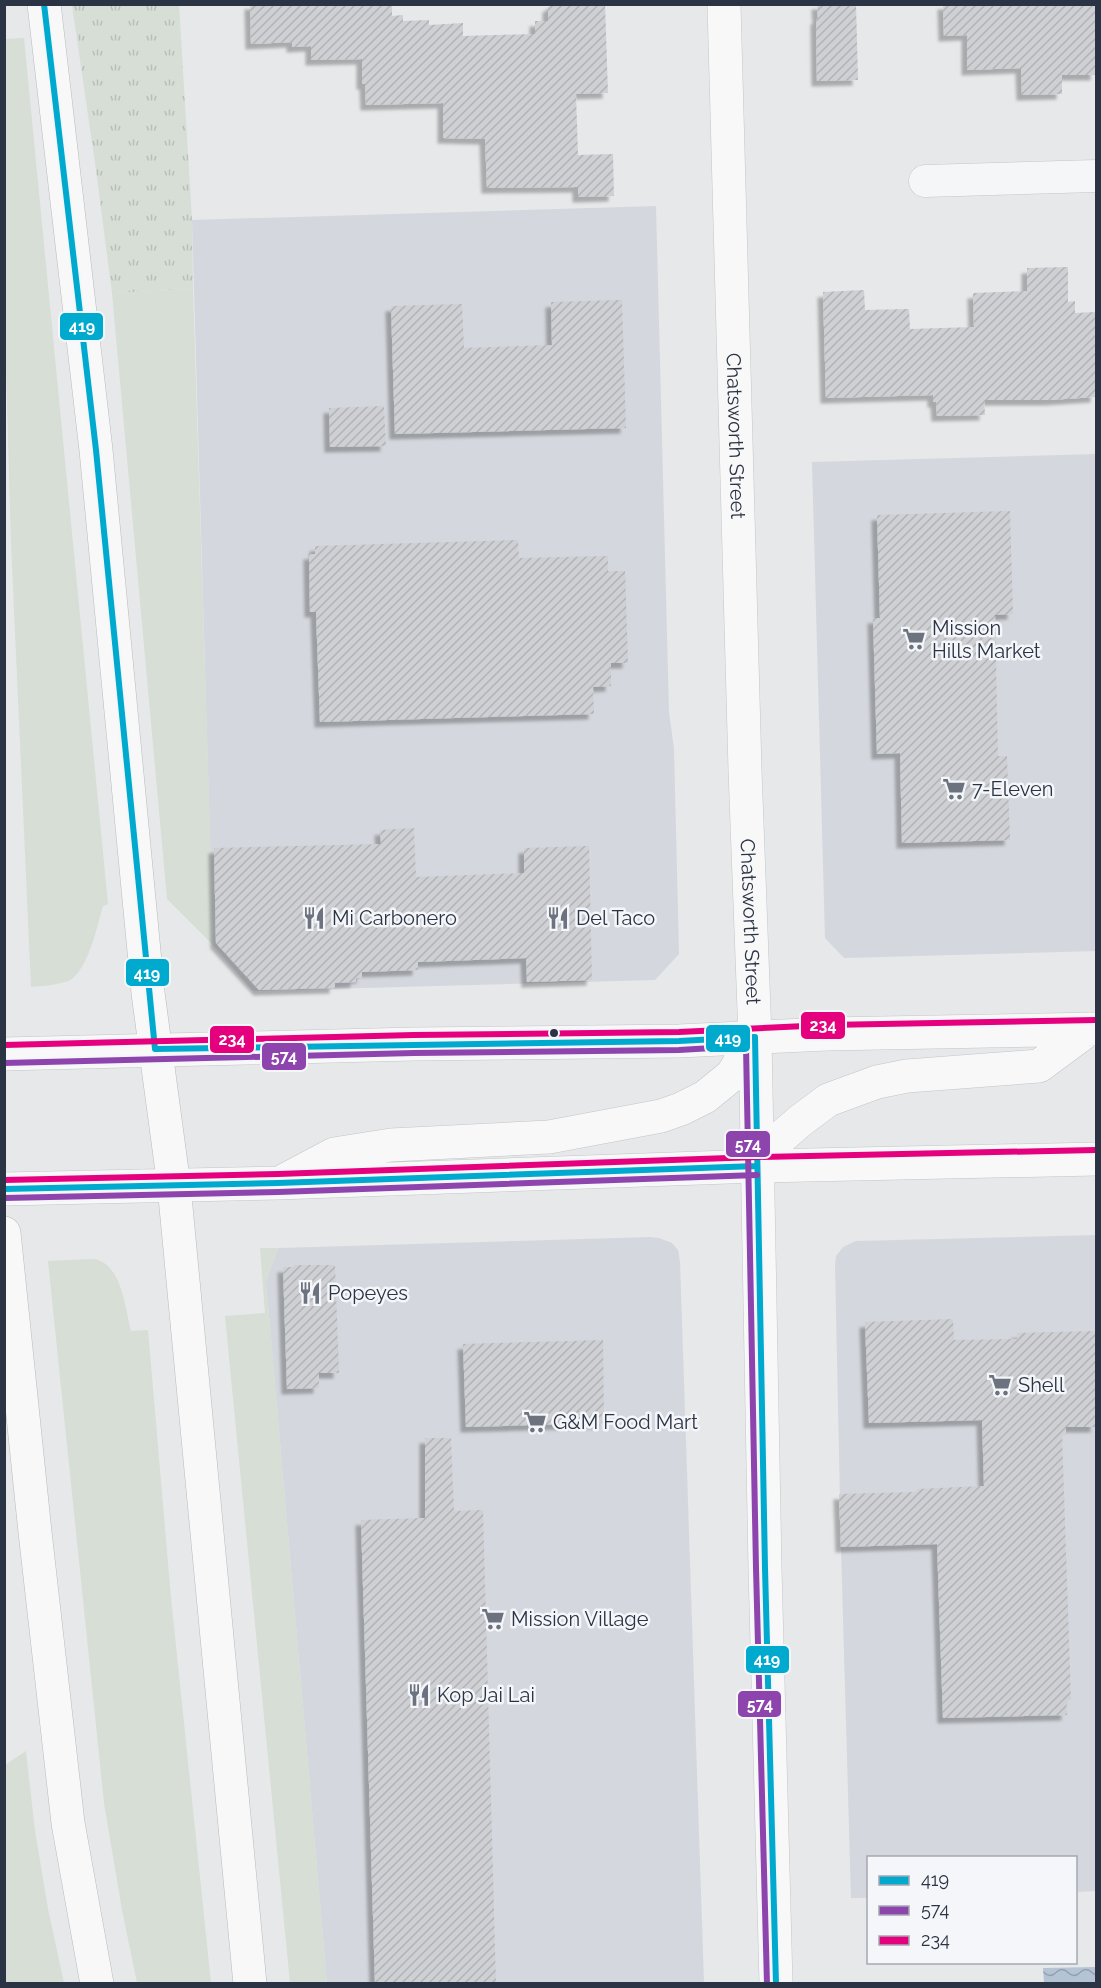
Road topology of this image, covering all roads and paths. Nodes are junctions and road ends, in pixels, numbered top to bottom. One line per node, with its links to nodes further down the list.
1 (44, 4): 7 (main road)
2 (723, 4): 6 (main road, Chatsworth Street)
3 (1096, 176): 4 (street)
4 (925, 181)
5 (1093, 1029): 6 (main road); 10 (main road)
6 (755, 1037): 7 (main road); 10 (main road, Chatsworth Street); 11 (main road)
7 (155, 1049): 8 (main road); 12 (main road)
8 (4, 1054)
9 (1096, 1159): 10 (main road)
10 (757, 1166): 11 (main road); 17 (main road, Chatsworth Street)
11 (278, 1183): 12 (main road)
12 (174, 1186): 13 (main road); 16 (main road)
13 (4, 1189)
14 (4, 1233): 15 (main road)
15 (97, 1983)
16 (250, 1983)
17 (776, 1983)

